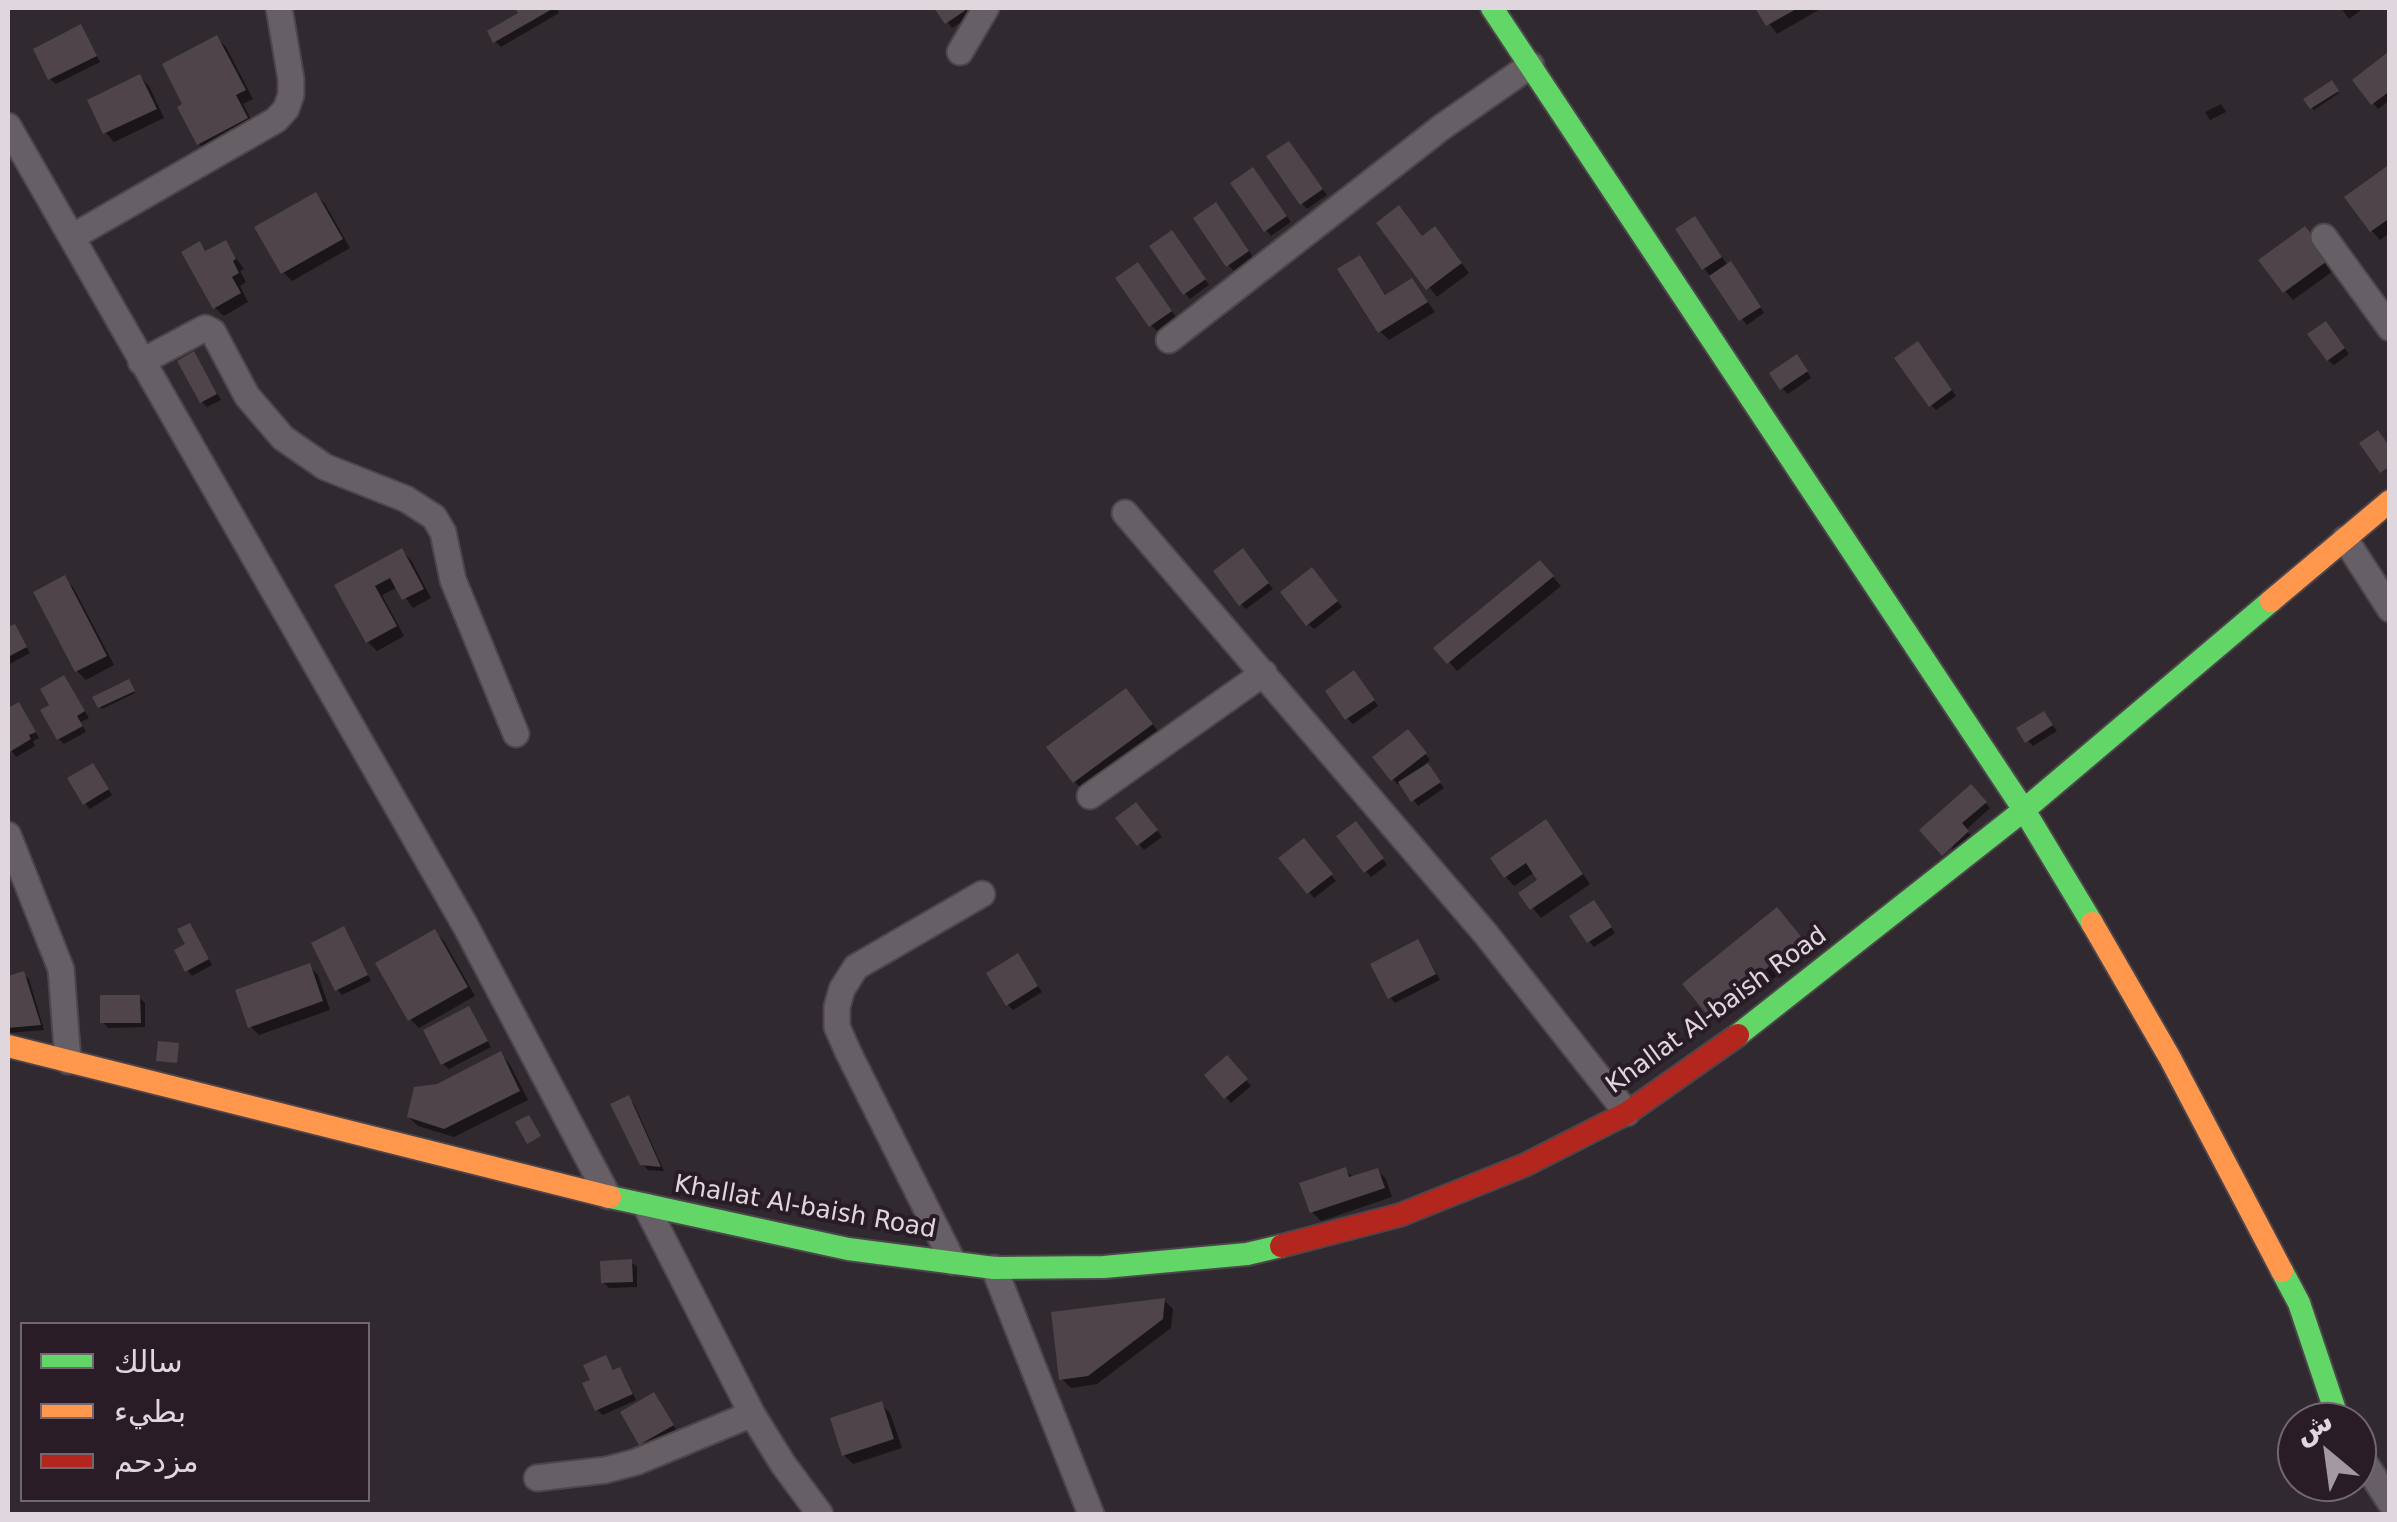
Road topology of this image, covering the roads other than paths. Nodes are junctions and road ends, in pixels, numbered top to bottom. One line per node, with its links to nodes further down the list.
1 (279, 8): 7 (street)
2 (986, 8): 4 (street)
3 (1492, 8): 5 (street)
4 (960, 52)
5 (1531, 65): 10 (street); 19 (street)
6 (8, 126): 7 (street)
7 (72, 236): 11 (street)
8 (2324, 237): 9 (street)
9 (2390, 328)
10 (1169, 340)
11 (141, 362): 17 (street); 25 (street)
12 (2390, 502): 14 (street, Khallat Al-baish Road)
13 (1125, 513): 16 (street)
14 (2344, 540): 15 (street); 19 (street, Khallat Al-baish Road)
15 (2390, 609)
16 (1264, 674): 18 (street); 24 (street)
17 (516, 734)
18 (1090, 796)
19 (2024, 810): 24 (street, Khallat Al-baish Road); 29 (street)
20 (8, 835): 23 (street)
21 (982, 894): 27 (street)
22 (8, 1046): 23 (street, Khallat Al-baish Road)
23 (68, 1062): 25 (street, Khallat Al-baish Road)
24 (1627, 1113): 28 (street, Khallat Al-baish Road)
25 (608, 1196): 26 (street, Khallat Al-baish Road)
26 (646, 1206): 27 (street, Khallat Al-baish Road); 30 (street)
27 (953, 1262): 28 (street, Khallat Al-baish Road)
28 (994, 1268): 33 (street)
29 (2332, 1402)
30 (752, 1414): 31 (street); 32 (street)
31 (537, 1478)
32 (820, 1514)
33 (1091, 1514)

